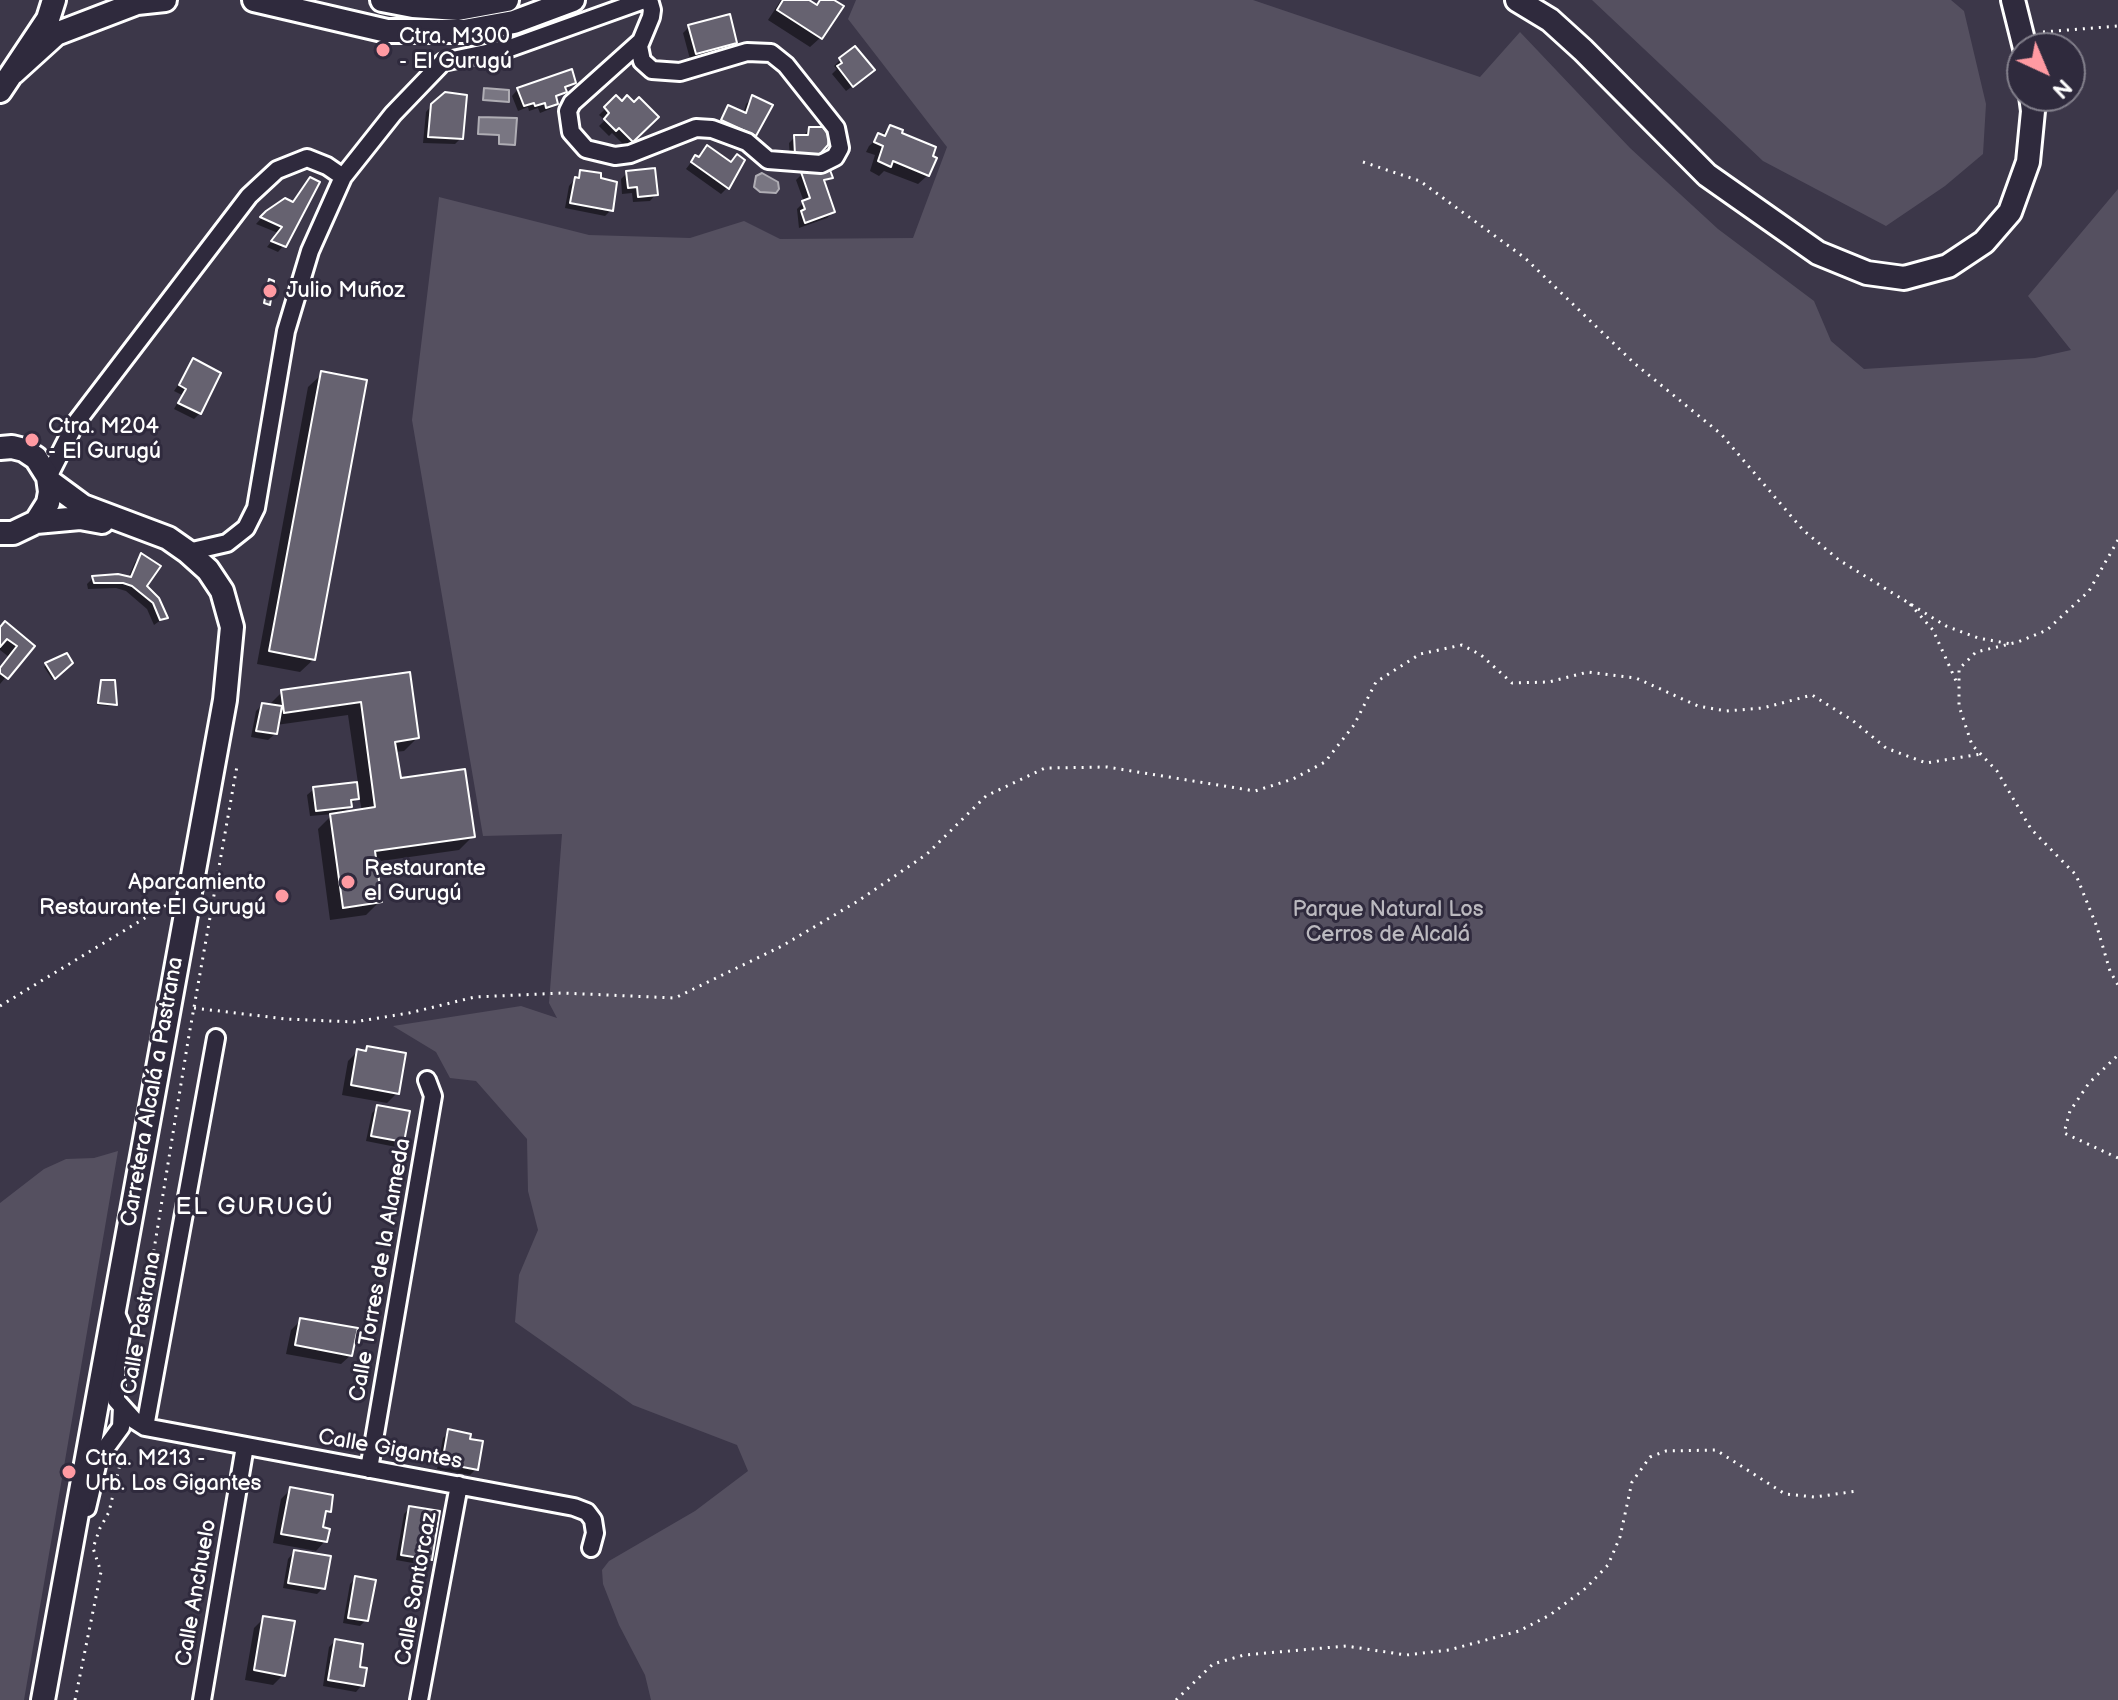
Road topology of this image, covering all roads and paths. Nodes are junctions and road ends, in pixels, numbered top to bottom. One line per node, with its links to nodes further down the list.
1 (54, 0): 14 (main road)
2 (165, 0): 9 (main road)
3 (254, 0): 6 (main road)
4 (382, 0): 5 (main road)
5 (507, 0)
6 (573, 0)
7 (1517, 0): 15 (main road)
8 (2013, 0): 11 (main road)
9 (133, 1): 14 (main road)
10 (2118, 26): 12 (path)
11 (2022, 32)
12 (2080, 32)
13 (640, 42): 13 (street); 17 (street)
14 (7, 82)
15 (2033, 112)
16 (1363, 162): 25 (path)
17 (343, 177): 19 (street); 24 (street)
18 (0, 448): 19 (main road, Carretera Alcalá a Pastrana)
19 (48, 479): 20 (main road); 21 (main road, Carretera Alcalá a Pastrana)
20 (36, 522): 21 (main road, Carretera Alcalá a Pastrana); 22 (main road)
21 (138, 528): 24 (main road, Carretera Alcalá a Pastrana)
22 (4, 536)
23 (2118, 540): 26 (path)
24 (188, 552): 30 (main road, Carretera Alcalá a Pastrana)
25 (1908, 601): 26 (path); 27 (path)
26 (2011, 644): 27 (path)
27 (1959, 688): 28 (path)
28 (1981, 754): 31 (path); 33 (path)
29 (237, 766): 33 (path)
30 (190, 891): 32 (path); 38 (main road, Carretera Alcalá a Pastrana)
31 (2118, 985)
32 (0, 1006)
33 (194, 1008): 39 (path)
34 (216, 1038): 42 (street, Calle Pastrana)
35 (2118, 1055): 37 (path)
36 (427, 1080): 46 (street, Calle Torres de la Alameda)
37 (2118, 1158)
38 (114, 1309): 40 (main road, Carretera Alcalá a Pastrana); 41 (street); 49 (main road)
39 (135, 1367)
40 (96, 1404): 41 (street); 44 (main road, Carretera Alcalá a Pastrana)
41 (122, 1407): 42 (street); 44 (street)
42 (145, 1427): 43 (street); 45 (street, Calle Gigantes)
43 (121, 1436): 44 (street); 52 (path)
44 (98, 1444): 49 (main road, Carretera Alcalá a Pastrana)
45 (245, 1446): 46 (street, Calle Gigantes); 53 (street, Calle Anchuelo)
46 (369, 1469): 47 (street, Calle Gigantes)
47 (459, 1485): 50 (street, Calle Gigantes); 54 (street, Calle Santorcaz)
48 (1857, 1491): 55 (path)
49 (74, 1526): 51 (main road, Carretera Alcalá a Pastrana)
50 (591, 1548)
51 (43, 1700)
52 (75, 1700)
53 (202, 1700)
54 (419, 1700)
55 (1176, 1700)

